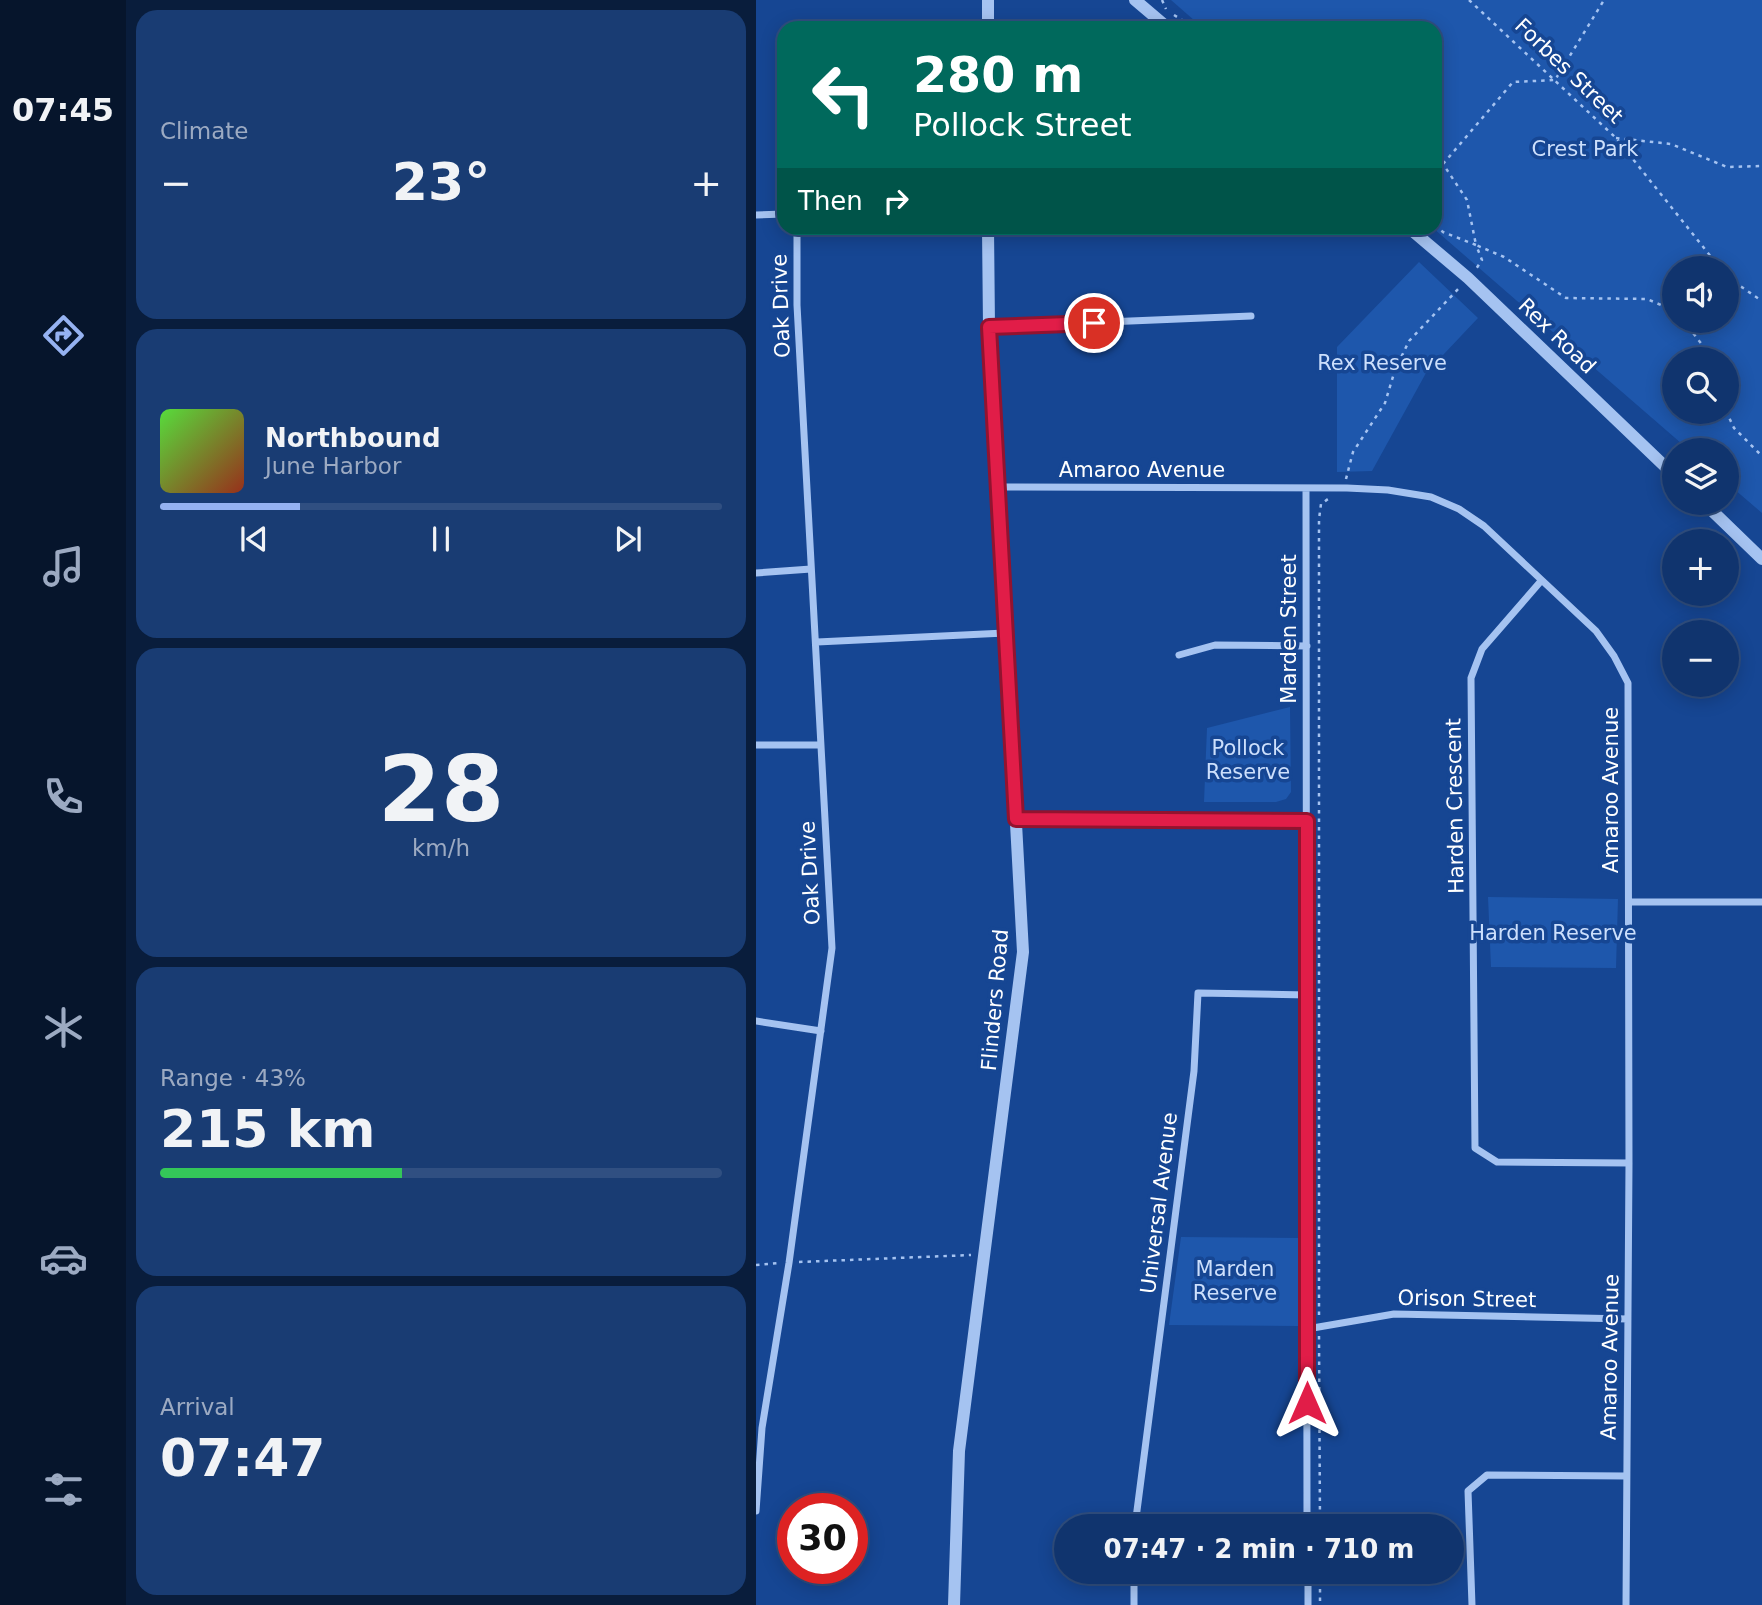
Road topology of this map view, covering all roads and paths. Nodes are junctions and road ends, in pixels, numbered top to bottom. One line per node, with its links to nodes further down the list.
1 (988, 0): 6 (street)
2 (1162, 0): 8 (path)
3 (1469, 0): 9 (path, Forbes Street)
4 (1604, 0): 9 (path)
5 (1140, 2): 7 (street)
6 (988, 21)
7 (1160, 21)
8 (1183, 21)
9 (1556, 80): 10 (path, Forbes Street); 12 (path)
10 (1616, 138): 13 (path); 21 (path, Forbes Street)
11 (1442, 161): 12 (path)
12 (1443, 164): 20 (path)
13 (1762, 166)
14 (777, 214): 15 (street)
15 (756, 215)
16 (1442, 231): 20 (path)
17 (797, 235): 40 (street, Oak Drive)
18 (988, 235): 28 (street, Flinders Road)
19 (1417, 235): 33 (street, Rex Road)
20 (1476, 245): 22 (path); 26 (path)
21 (1710, 256)
22 (1477, 268)
23 (1739, 285): 25 (path)
24 (1459, 288): 34 (path)
25 (1762, 301)
26 (1662, 305)
27 (1251, 316): 28 (street)
28 (989, 327): 35 (street, Flinders Road)
29 (1693, 333): 30 (path)
30 (1704, 347)
31 (1732, 424): 32 (path)
32 (1762, 456)
33 (1662, 464)
34 (1346, 479)
35 (999, 487): 36 (street, Amaroo Avenue); 43 (street, Flinders Road)
36 (1306, 488): 42 (street, Amaroo Avenue); 45 (street, Marden Street)
37 (1338, 498): 61 (path)
38 (1716, 515): 39 (street)
39 (1762, 559)
40 (811, 569): 41 (street); 44 (street, Oak Drive)
41 (756, 573)
42 (1541, 581): 51 (street, Amaroo Avenue); 56 (street, Harden Crescent)
43 (1005, 633): 44 (street); 49 (street, Flinders Road)
44 (817, 642): 48 (street, Oak Drive)
45 (1307, 646): 46 (street); 50 (street, Marden Street)
46 (1179, 655)
47 (756, 745): 48 (street)
48 (820, 745): 55 (street, Oak Drive)
49 (1016, 819): 50 (street); 73 (street, Flinders Road)
50 (1307, 821): 53 (street, Marden Street)
51 (1629, 902): 52 (street); 56 (street, Amaroo Avenue)
52 (1762, 902)
53 (1308, 995): 63 (street, Marden Street); 67 (street, Universal Avenue)
54 (756, 1021): 55 (street)
55 (821, 1031): 66 (street, Oak Drive)
56 (1629, 1163): 62 (street, Amaroo Avenue)
57 (970, 1255): 58 (path)
58 (799, 1262)
59 (780, 1263): 60 (path)
60 (756, 1265)
61 (1319, 1313)
62 (1628, 1320): 63 (street, Orison Street); 65 (street, Amaroo Avenue)
63 (1307, 1329): 68 (street, Marden Street)
64 (1319, 1343): 69 (path)
65 (1626, 1476): 77 (street); 78 (street, Amaroo Avenue)
66 (756, 1511)
67 (1137, 1514)
68 (1307, 1514)
69 (1320, 1514)
70 (1134, 1584): 74 (street)
71 (1308, 1584): 75 (street)
72 (1320, 1584): 76 (path)
73 (954, 1605)
74 (1134, 1605)
75 (1308, 1605)
76 (1320, 1605)
77 (1472, 1605)
78 (1626, 1605)

